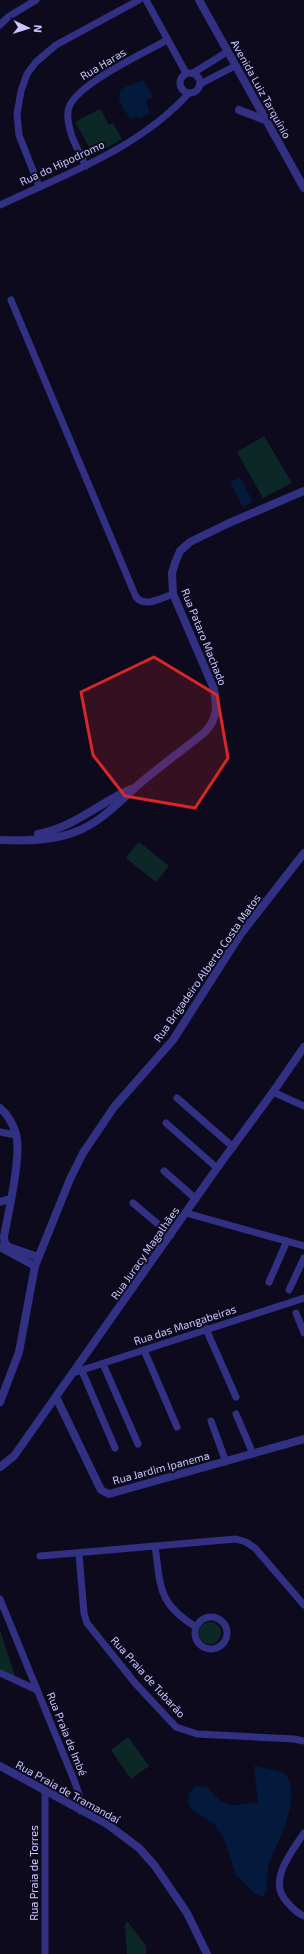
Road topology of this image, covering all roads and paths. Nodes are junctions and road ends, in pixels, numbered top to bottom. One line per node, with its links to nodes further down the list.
1 (36, 0): 5 (street)
2 (139, 0): 15 (street)
3 (146, 0): 6 (street)
4 (199, 0): 7 (street, Avenida Luiz Tarquínio)
5 (0, 25)
6 (167, 40): 9 (street); 14 (street, Rua Haras)
7 (227, 52): 8 (street, Avenida Luiz Tarquínio); 9 (street)
8 (235, 66): 10 (street); 13 (street, Avenida Luiz Tarquínio)
9 (190, 73): 10 (street); 11 (street)
10 (200, 84): 11 (street)
11 (188, 94): 14 (street, Rua do Hipodromo)
12 (239, 110): 13 (street)
13 (266, 120): 16 (street, Avenida Luiz Tarquínio)
14 (86, 166): 15 (street, Rua do Hipodromo)
15 (39, 186): 17 (street, Rua do Hipodromo)
16 (304, 188)
17 (0, 204)
18 (11, 300): 20 (street)
19 (304, 491): 20 (street, Rua Pataro Machado)
20 (173, 594): 21 (street, Rua Pataro Machado)
21 (137, 786): 22 (street, Rua Pataro Machado); 24 (street, Rua Pataro Machado)
22 (93, 810): 23 (street, Rua Pataro Machado); 24 (street)
23 (76, 821): 25 (street); 27 (street, Rua Pataro Machado)
24 (94, 822): 25 (street, Rua Pataro Machado)
25 (76, 832): 27 (street, Rua Pataro Machado)
26 (0, 840): 27 (street, Rua Pataro Machado)
27 (10, 840)
28 (304, 853): 49 (street, Rua Brigadeiro Alberto Costa Matos)
29 (304, 1047): 30 (street, Rua Juracy Magalhães)
30 (274, 1092): 32 (street); 37 (street, Rua Juracy Magalhães)
31 (177, 1098): 37 (street)
32 (304, 1106)
33 (0, 1108): 36 (street)
34 (166, 1123): 38 (street)
35 (0, 1132): 36 (street)
36 (16, 1135): 40 (street)
37 (233, 1147): 38 (street, Rua Juracy Magalhães)
38 (217, 1168): 41 (street, Rua Juracy Magalhães)
39 (164, 1171): 41 (street)
40 (11, 1199): 42 (street); 49 (street)
41 (196, 1199): 44 (street, Rua Juracy Magalhães)
42 (0, 1202)
43 (133, 1203): 45 (street)
44 (186, 1213): 45 (street, Rua Juracy Magalhães); 46 (street)
45 (171, 1235): 61 (street, Rua Juracy Magalhães)
46 (287, 1241): 47 (street); 52 (street)
47 (304, 1246)
48 (0, 1247): 51 (street)
49 (38, 1257): 51 (street, Rua Brigadeiro Alberto Costa Matos)
50 (304, 1258): 53 (street)
51 (35, 1266): 64 (street, Rua Brigadeiro Alberto Costa Matos)
52 (269, 1282)
53 (289, 1290)
54 (304, 1298): 56 (street, Rua das Mangabeiras)
55 (296, 1313): 57 (street)
56 (206, 1329): 58 (street, Rua das Mangabeiras); 63 (street)
57 (304, 1333)
58 (144, 1350): 59 (street, Rua das Mangabeiras); 67 (street)
59 (103, 1364): 60 (street, Rua das Mangabeiras); 69 (street)
60 (82, 1370): 61 (street, Rua das Mangabeiras); 70 (street)
61 (73, 1373): 62 (street, Rua Juracy Magalhães)
62 (56, 1397): 72 (street, Rua Jardim Ipanema); 73 (street, Rua Juracy Magalhães)
63 (236, 1397)
64 (0, 1402)
65 (236, 1414): 71 (street)
66 (210, 1421): 72 (street)
67 (177, 1427)
68 (304, 1439): 71 (street, Rua Jardim Ipanema)
69 (138, 1444)
70 (116, 1448)
71 (253, 1454): 72 (street, Rua Jardim Ipanema)
72 (226, 1462)
73 (0, 1467)
74 (155, 1546): 75 (street); 78 (street); 79 (street)
75 (79, 1554): 76 (street); 83 (street, Rua Praia de Tubarão)
76 (40, 1556)
77 (0, 1599): 81 (street, Rua Praia de Imbé)
78 (304, 1605)
79 (196, 1627): 79 (street)
80 (0, 1673): 81 (street, Rua Praia de Imbé)
81 (37, 1690): 87 (street, Rua Praia de Imbé)
82 (304, 1736): 83 (street, Rua Praia de Tubarão)
83 (294, 1739): 84 (street, Rua Praia de Tubarão)
84 (304, 1741)
85 (0, 1766): 86 (street, Rua Praia de Tramandaí)
86 (45, 1791): 87 (street, Rua Praia de Tramandaí); 91 (street, Rua Praia de Torres)
87 (81, 1811): 90 (street, Rua Praia de Tramandaí)
88 (304, 1833): 89 (street)
89 (304, 1916)
90 (205, 1953)
91 (45, 1954)

